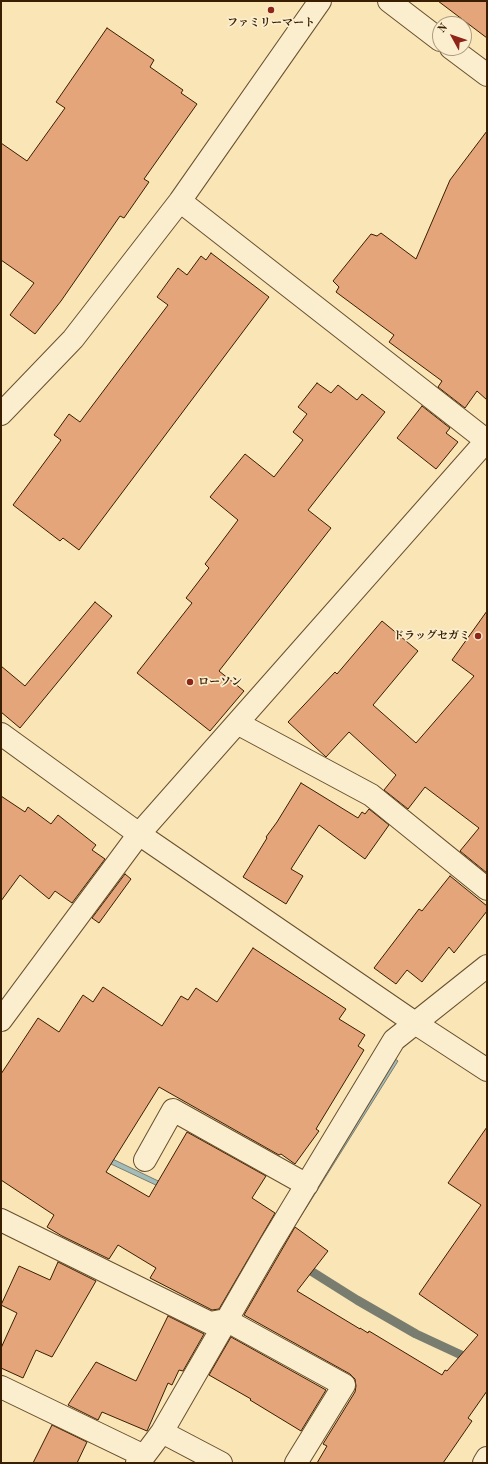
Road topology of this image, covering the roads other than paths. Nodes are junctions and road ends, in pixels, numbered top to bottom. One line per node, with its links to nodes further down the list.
1 (320, 1): 6 (street)
2 (389, 1): 3 (street)
3 (432, 34)
4 (462, 56): 5 (street)
5 (487, 75)
6 (180, 201): 7 (street); 8 (street)
7 (1, 414)
8 (487, 440): 9 (street)
9 (236, 722): 11 (street); 12 (street)
10 (1, 734): 11 (street)
11 (139, 834): 14 (street); 15 (street)
12 (487, 889)
13 (487, 966): 15 (street)
14 (1, 1020)
15 (415, 1023): 16 (street); 18 (street)
16 (487, 1070)
17 (145, 1160): 18 (street)
18 (306, 1185): 20 (street)
19 (1, 1220): 20 (street)
20 (226, 1320): 22 (street); 26 (street)
21 (1, 1387): 24 (street)
22 (162, 1432): 24 (street); 25 (street)
23 (487, 1458): 27 (street)
24 (140, 1459)
25 (221, 1463)
26 (296, 1463)
27 (484, 1463)

